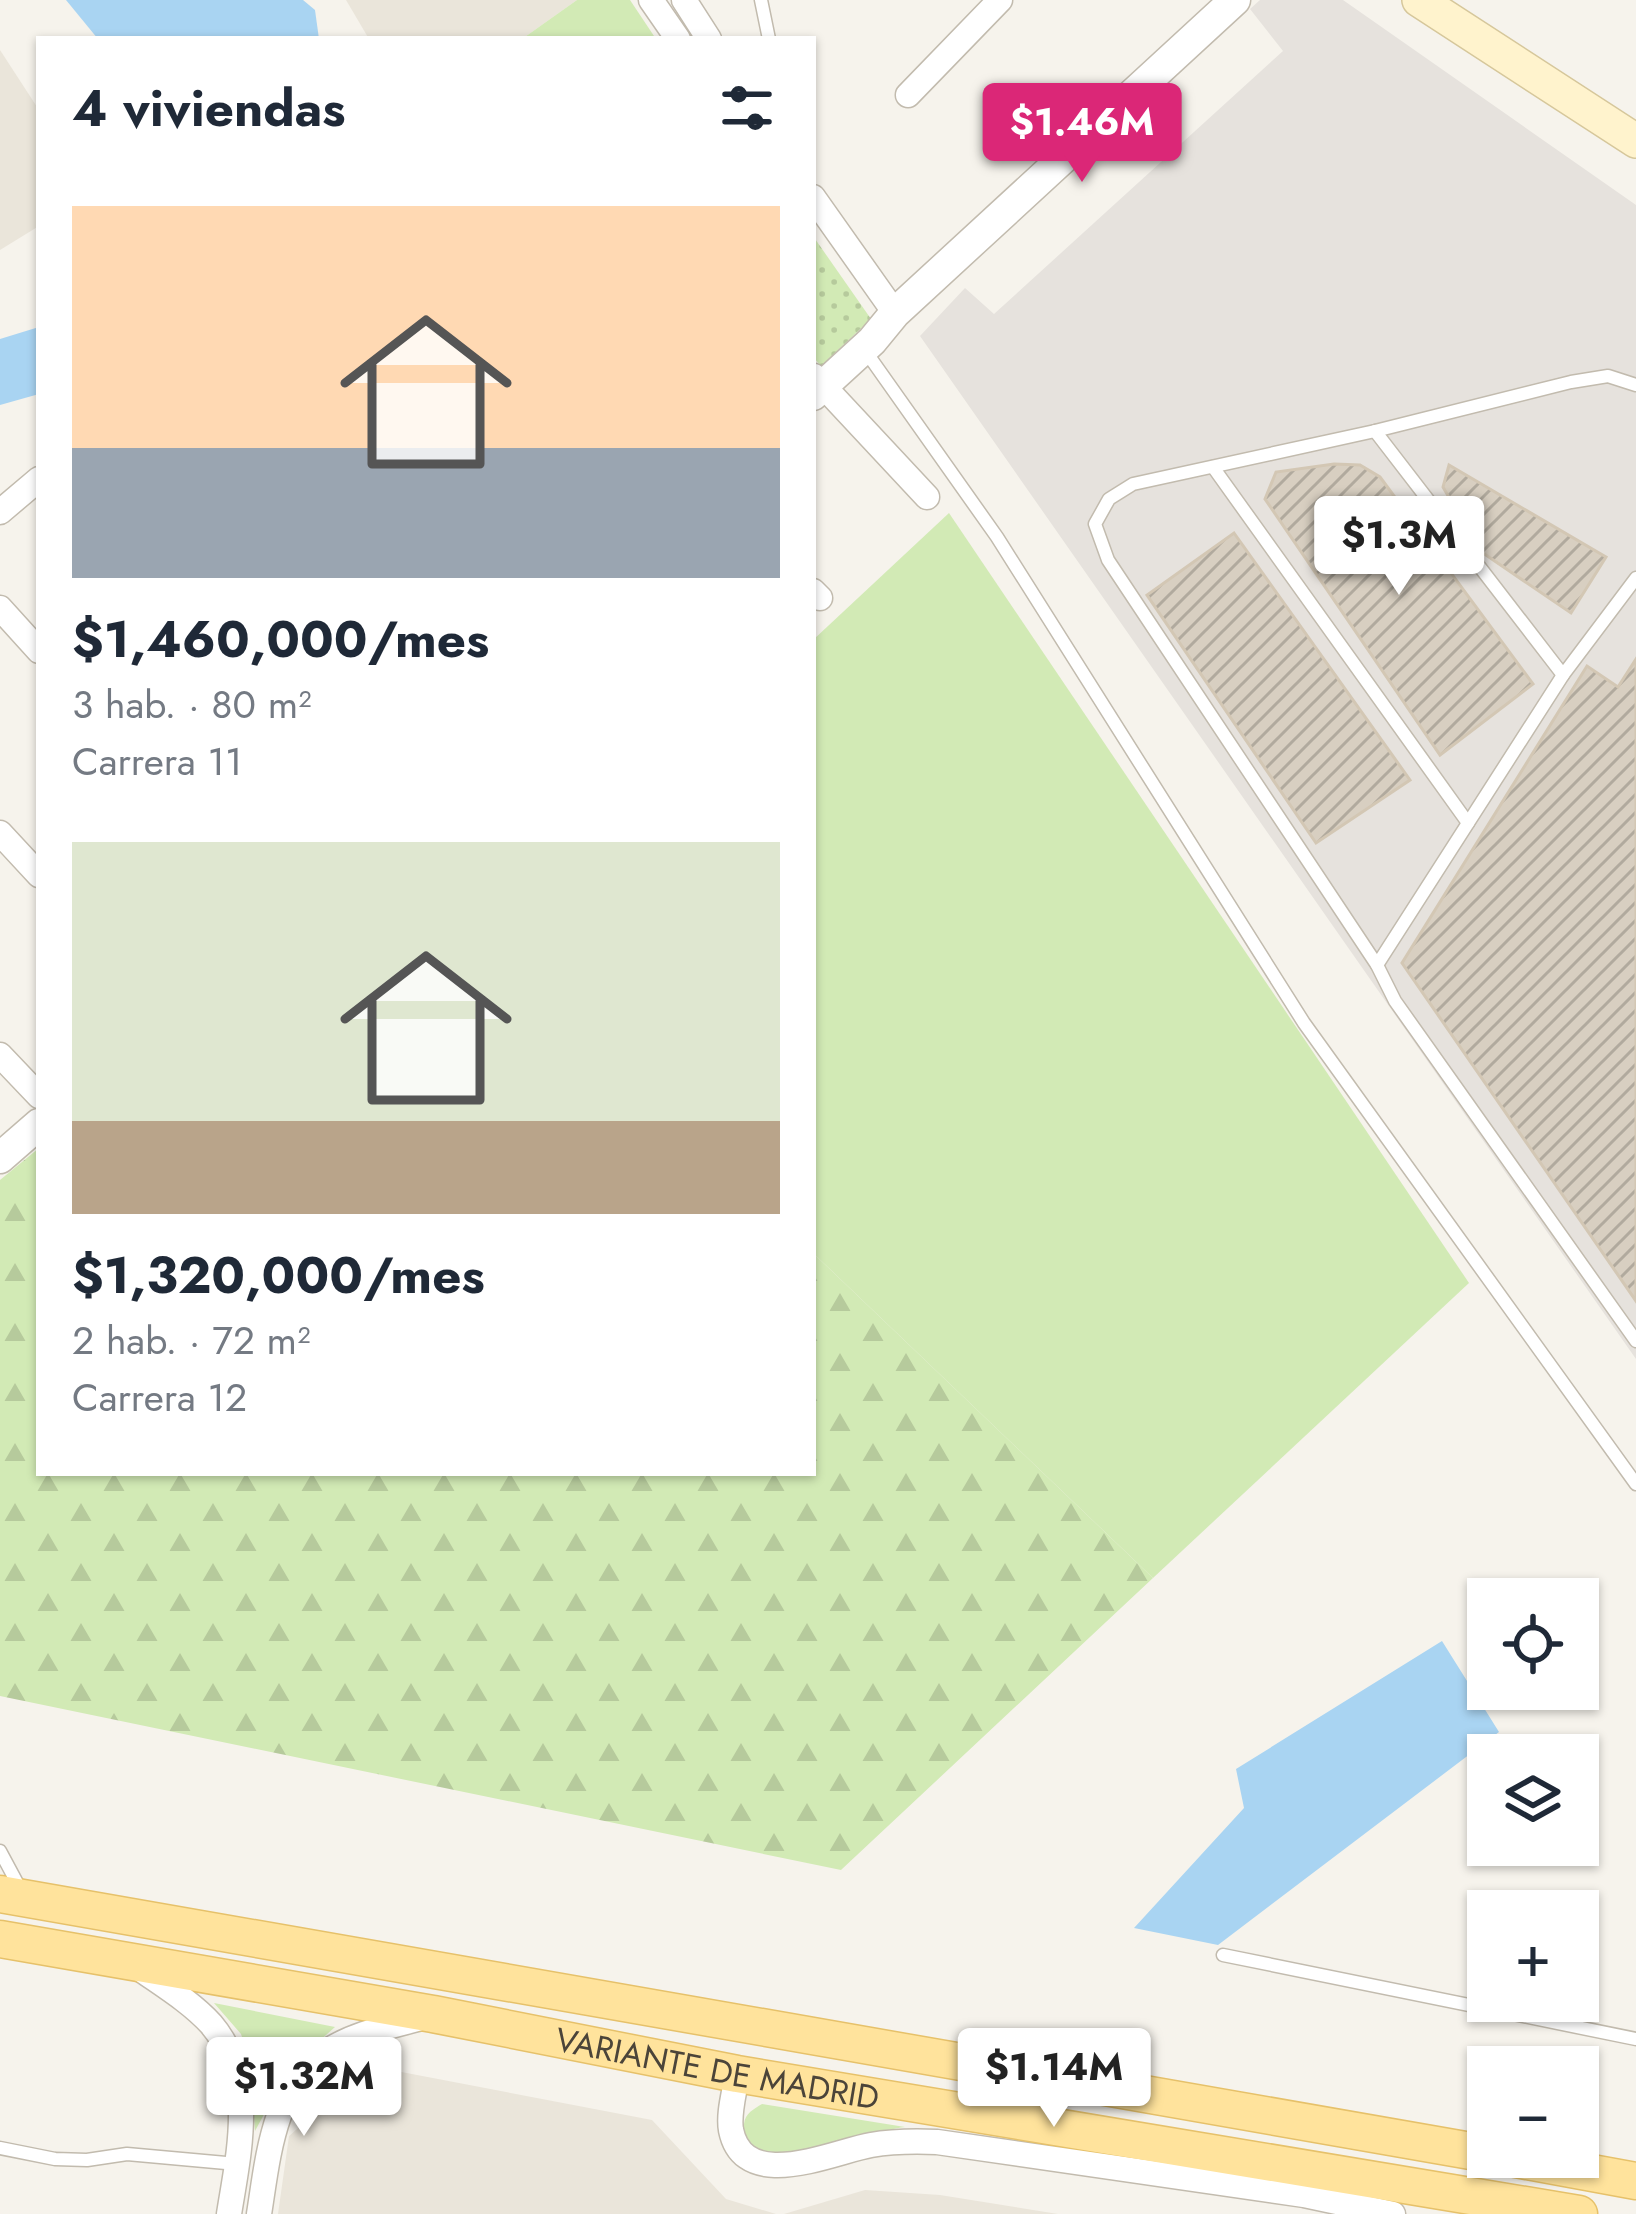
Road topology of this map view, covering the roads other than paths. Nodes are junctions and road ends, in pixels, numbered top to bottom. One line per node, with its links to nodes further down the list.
1 (651, 0): 7 (street)
2 (683, 0): 8 (street)
3 (761, 0): 9 (lane)
4 (1000, 0): 10 (street)
5 (1235, 0): 13 (street)
6 (1419, 0): 11 (main road)
7 (676, 36)
8 (707, 36)
9 (768, 36)
10 (908, 95)
11 (1636, 141)
12 (816, 201): 13 (street)
13 (895, 313): 14 (street)
14 (863, 348): 15 (street); 35 (lane)
15 (816, 385): 20 (street)
16 (1636, 385): 17 (lane)
17 (1375, 430): 18 (lane); 25 (lane)
18 (1213, 467): 26 (lane); 29 (lane)
19 (36, 481): 21 (street)
20 (927, 497)
21 (0, 512)
22 (1636, 578): 25 (lane)
23 (0, 608): 24 (street)
24 (36, 647)
25 (1563, 675): 26 (lane)
26 (1468, 823): 29 (lane)
27 (0, 833): 28 (street)
28 (36, 872)
29 (1377, 965): 34 (lane)
30 (0, 1055): 31 (street)
31 (36, 1093)
32 (36, 1127): 33 (street)
33 (0, 1158)
34 (1636, 1341)
35 (1636, 1484)
36 (0, 1851): 37 (lane)
37 (13, 1896): 45 (main road, VARIANTE DE MADRID)
38 (0, 1939): 40 (main road, VARIANTE DE MADRID)
39 (1223, 1954): 42 (lane)
40 (129, 1961): 41 (main road, VARIANTE DE MADRID); 46 (street)
41 (434, 2014): 43 (main road, VARIANTE DE MADRID); 50 (street)
42 (1636, 2039)
43 (737, 2074): 51 (street); 52 (main road, VARIANTE DE MADRID)
44 (0, 2148): 46 (lane)
45 (1467, 2150)
46 (237, 2164): 49 (street)
47 (1599, 2174): 48 (main road)
48 (1636, 2181)
49 (229, 2214)
50 (259, 2214)
51 (1393, 2214)
52 (1580, 2214)

